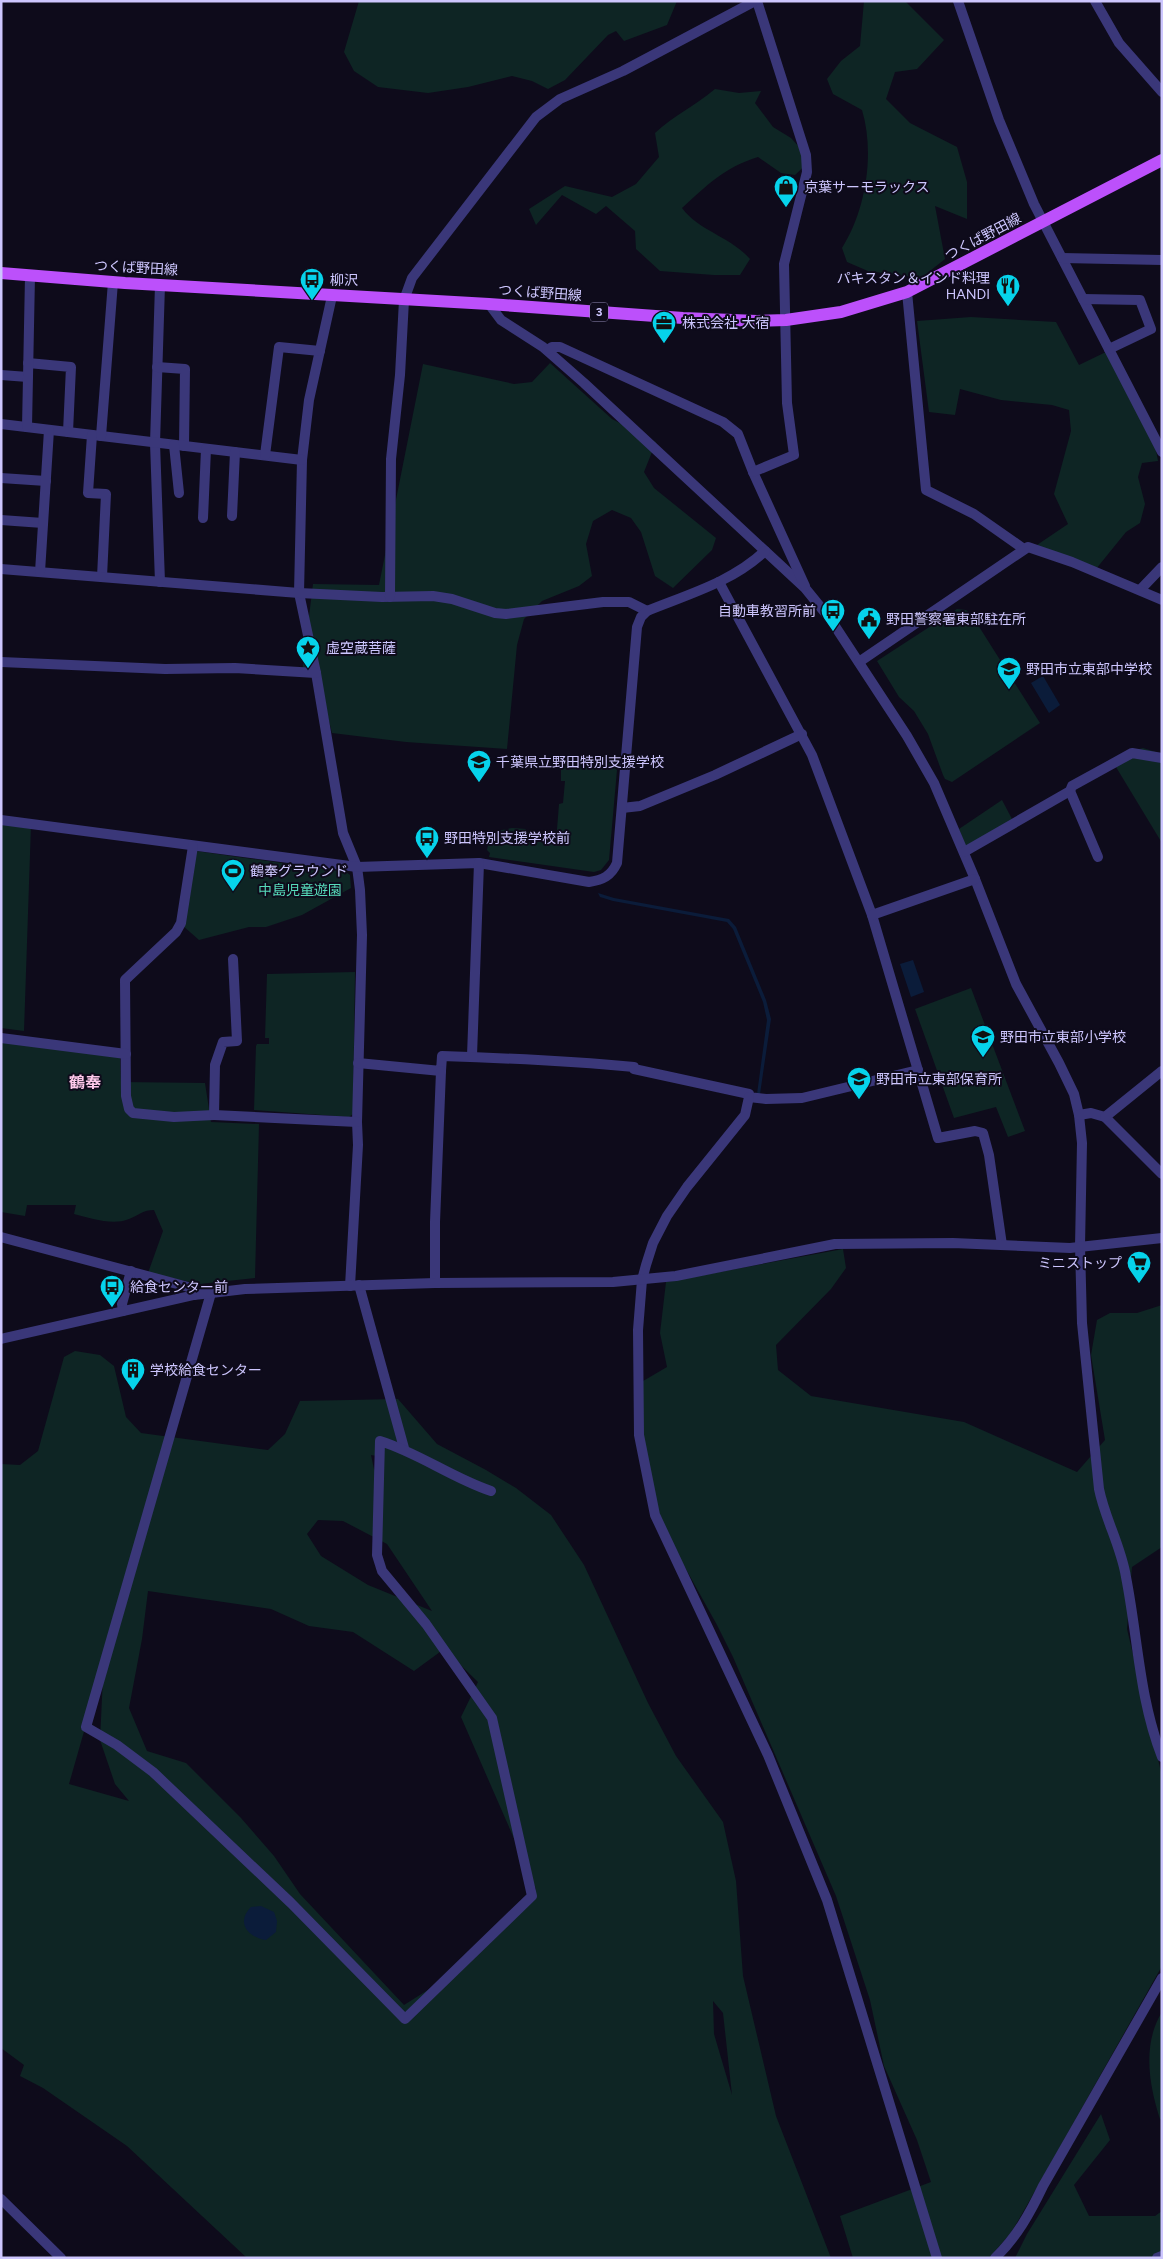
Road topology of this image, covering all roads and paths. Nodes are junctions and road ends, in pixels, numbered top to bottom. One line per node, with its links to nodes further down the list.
1 (756, 1): 16 (street); 18 (street)
2 (958, 1): 6 (street)
3 (1095, 1): 4 (street)
4 (1162, 92)
5 (1162, 160): 6 (main road, つくば野田線 / 3)
6 (1044, 222): 7 (street); 13 (main road, つくば野田線 / 3)
7 (1062, 258): 8 (street); 15 (street)
8 (1162, 260)
9 (1, 273): 10 (main road, つくば野田線 / 3)
10 (30, 276): 11 (main road, つくば野田線 / 3); 22 (street)
11 (113, 282): 12 (main road, つくば野田線 / 3); 30 (street)
12 (160, 285): 14 (main road, つくば野田線 / 3); 23 (street)
13 (908, 292): 18 (main road, つくば野田線 / 3); 46 (street)
14 (332, 296): 16 (main road, つくば野田線 / 3); 21 (street)
15 (1083, 299): 19 (street); 19 (street)
16 (404, 300): 17 (main road, つくば野田線 / 3); 57 (street)
17 (489, 304): 18 (main road, つくば野田線 / 3); 20 (street)
18 (786, 320): 38 (street)
19 (1109, 349): 35 (street)
20 (547, 350): 38 (street); 47 (street)
21 (320, 351): 36 (street); 37 (street)
22 (28, 363): 25 (street); 29 (street)
23 (157, 367): 31 (street); 32 (street)
24 (1, 375): 25 (street)
25 (28, 377): 27 (street)
26 (1, 424): 27 (street)
27 (27, 427): 28 (street)
28 (49, 430): 29 (street); 40 (street)
29 (68, 432): 30 (street)
30 (96, 436): 31 (street); 51 (street)
31 (155, 443): 32 (street); 52 (street)
32 (179, 446): 33 (street); 41 (street)
33 (206, 449): 34 (street); 43 (street)
34 (235, 452): 36 (street); 42 (street)
35 (1162, 452)
36 (265, 455): 37 (street)
37 (302, 460): 56 (street)
38 (753, 472): 54 (street)
39 (1, 478): 40 (street)
40 (46, 481): 45 (street)
41 (179, 493)
42 (232, 516)
43 (203, 518)
44 (1, 520): 45 (street)
45 (43, 523): 50 (street)
46 (1024, 549): 55 (street); 61 (street)
47 (765, 551): 53 (street); 54 (street)
48 (1162, 567): 55 (street)
49 (1, 569): 50 (street)
50 (40, 572): 51 (street)
51 (102, 577): 52 (street)
52 (160, 582): 56 (street)
53 (719, 582): 59 (street); 63 (street)
54 (805, 588): 61 (street)
55 (1140, 590): 58 (street)
56 (299, 593): 57 (street); 62 (street)
57 (390, 597): 59 (street)
58 (1162, 600)
59 (647, 611): 66 (street)
60 (1, 662): 62 (street)
61 (859, 662): 69 (street)
62 (316, 673): 72 (street)
63 (802, 734): 66 (street); 74 (street)
64 (1162, 758): 65 (street)
65 (1070, 791): 69 (street); 70 (street)
66 (622, 808): 71 (street)
67 (1, 820): 68 (street)
68 (193, 846): 72 (street); 77 (street)
69 (964, 852): 73 (street)
70 (1098, 857)
71 (479, 863): 72 (street); 78 (street)
72 (357, 867): 79 (street)
73 (975, 879): 74 (street); 85 (street)
74 (872, 915): 80 (street)
75 (233, 959): 84 (street)
76 (1, 1038): 77 (street)
77 (126, 1054): 84 (street)
78 (472, 1056): 82 (street); 83 (street)
79 (358, 1063): 82 (street); 87 (street)
80 (918, 1070): 83 (street); 91 (street)
81 (1162, 1071): 86 (street)
82 (441, 1072): 95 (street)
83 (749, 1097): 94 (street)
84 (214, 1114): 87 (street)
85 (1079, 1115): 86 (street); 92 (street)
86 (1105, 1117): 88 (street)
87 (357, 1122): 96 (street)
88 (1162, 1174)
89 (1, 1237): 93 (street)
90 (1162, 1238): 92 (street)
91 (1002, 1245): 92 (street); 94 (street)
92 (1080, 1246): 103 (street)
93 (131, 1271): 98 (street); 99 (street)
94 (642, 1280): 95 (street); 108 (street)
95 (435, 1283): 96 (street)
96 (354, 1286): 97 (street); 101 (street)
97 (211, 1292): 98 (street); 101 (street)
98 (194, 1295): 99 (street)
99 (124, 1311): 100 (street)
100 (1, 1339)
101 (404, 1448): 102 (street)
102 (491, 1491)
103 (1162, 1757)
104 (1162, 1978): 109 (street)
105 (1, 2199): 107 (street)
106 (1162, 2256): 110 (street)
107 (61, 2258)
108 (937, 2258)
109 (995, 2258)
110 (1157, 2258)

